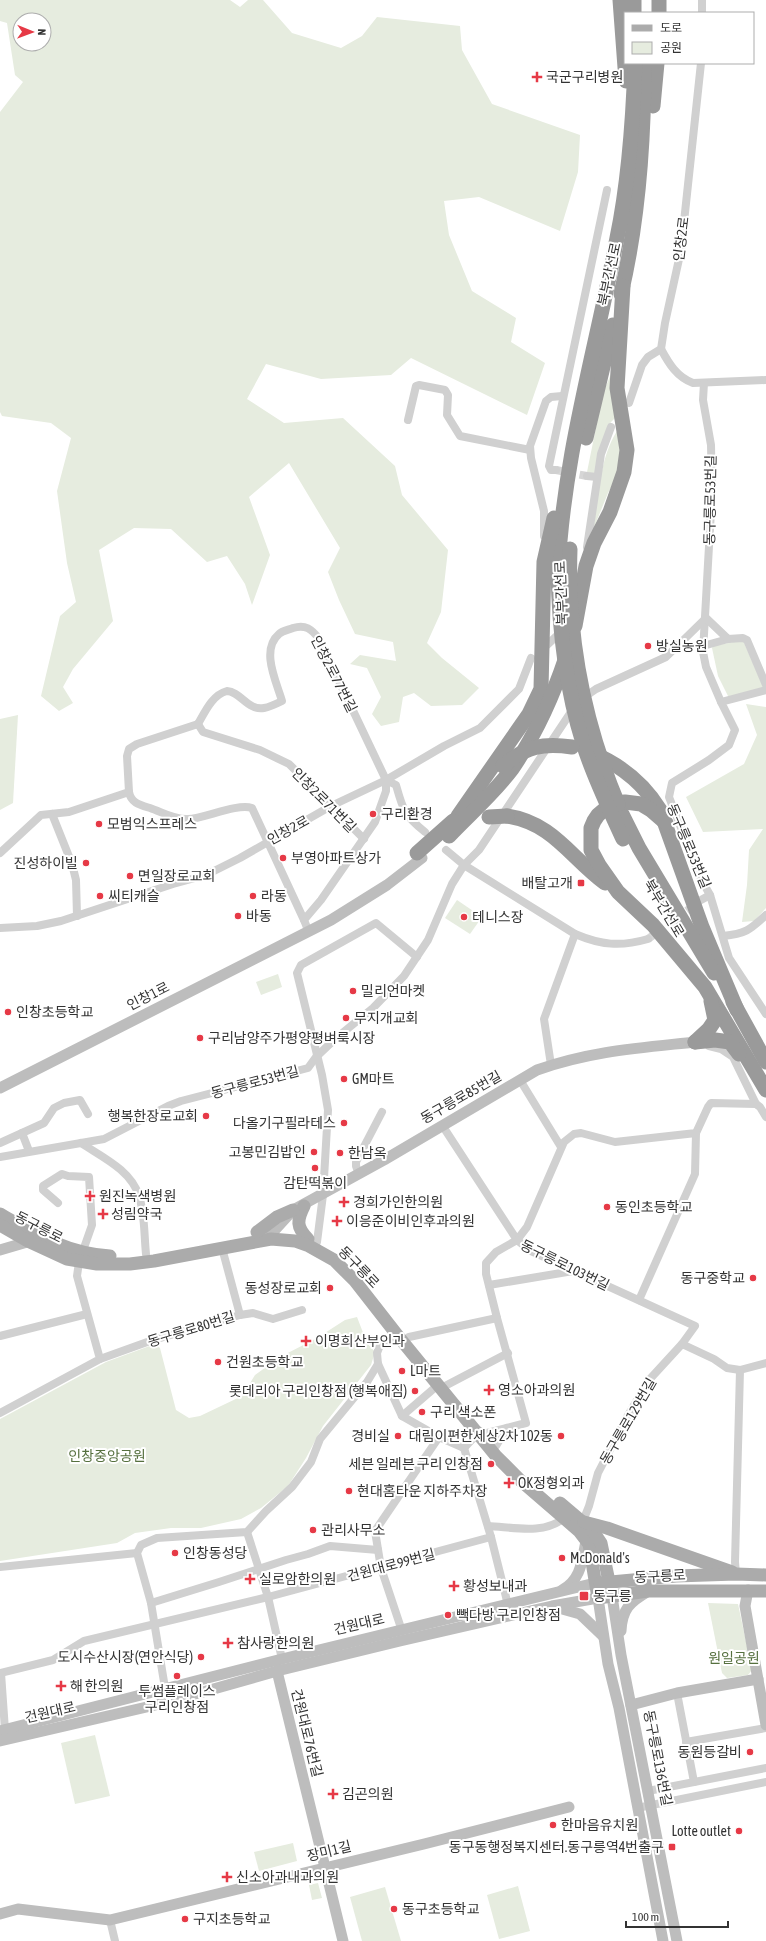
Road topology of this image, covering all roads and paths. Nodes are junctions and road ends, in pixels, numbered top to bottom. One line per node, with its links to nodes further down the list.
1 (620, 0): 14 (highway)
2 (634, 0): 6 (highway)
3 (644, 0): 7 (highway)
4 (659, 0): 8 (highway)
5 (702, 0): 9 (street)
6 (634, 12)
7 (644, 12)
8 (659, 12)
9 (702, 12)
10 (634, 64): 14 (highway, 북부간선로)
11 (644, 64): 15 (highway, 북부간선로)
12 (657, 64): 15 (highway)
13 (701, 64): 18 (street, 인창2로)
14 (629, 157): 21 (highway, 북부간선로)
15 (641, 174): 17 (highway, 북부간선로)
16 (607, 190): 22 (street)
17 (623, 286): 31 (highway); 66 (highway, 북부간선로, bridge)
18 (661, 349): 20 (street); 23 (street)
19 (766, 380): 20 (street)
20 (704, 383): 32 (street, 동구릉로53번길)
21 (584, 395): 30 (highway); 73 (highway, 북부간선로, bridge)
22 (562, 396): 26 (street); 27 (street)
23 (629, 403)
24 (408, 420): 26 (street)
25 (611, 428): 29 (street)
26 (530, 450): 30 (street)
27 (556, 470)
28 (587, 476): 29 (street)
29 (597, 477): 31 (street)
30 (544, 560): 48 (highway)
31 (586, 566): 36 (street); 48 (highway)
32 (706, 618): 33 (street, 동구릉로53번길); 34 (street); 35 (street, 동구릉로53번길)
33 (689, 636): 35 (street); 53 (street, 동구릉로53번길)
34 (728, 639): 35 (street); 38 (street)
35 (703, 643): 40 (street, 동구릉로53번길)
36 (547, 645)
37 (531, 658): 42 (street, 인창2로)
38 (766, 686)
39 (766, 690): 40 (street)
40 (721, 702): 55 (street, 동구릉로53번길)
41 (198, 724): 42 (street, 인창2로77번길); 43 (street); 44 (street, 인창2로71번길)
42 (386, 780): 44 (street, 인창2로); 47 (street); 49 (street)
43 (129, 792): 45 (street); 50 (street)
44 (330, 806): 49 (street, 인창2로71번길); 50 (street, 인창2로)
45 (52, 814): 51 (street); 58 (street)
46 (666, 824): 48 (highway, bridge); 54 (highway); 66 (highway)
47 (425, 832)
48 (449, 836): 52 (highway); 53 (street); 54 (highway, bridge)
49 (364, 840): 59 (street)
50 (268, 841): 58 (street, 인창2로); 59 (street)
51 (0, 853)
52 (420, 856): 59 (street, 인창1로)
53 (464, 865): 61 (street); 64 (street, 동구릉로53번길)
54 (618, 892): 65 (highway)
55 (710, 895): 56 (street, 동구릉로53번길); 62 (street)
56 (701, 900)
57 (766, 915): 62 (street)
58 (77, 916): 60 (street, 인창2로)
59 (306, 925): 74 (street, 인창1로)
60 (0, 928)
61 (575, 934): 63 (street); 71 (street)
62 (723, 936): 67 (street)
63 (648, 939)
64 (417, 957): 69 (street, 동구릉로53번길); 69 (street)
65 (705, 987): 68 (highway); 73 (highway)
66 (738, 1010): 70 (highway, 북부간선로)
67 (766, 1014)
68 (695, 1042): 71 (street, 동구릉로85번길); 73 (highway); 75 (street)
69 (316, 1057): 83 (street, 동구릉로53번길); 88 (street)
70 (766, 1062)
71 (551, 1065): 72 (street, 동구릉로85번길)
72 (520, 1080): 79 (street, 동구릉로85번길); 84 (street)
73 (764, 1084)
74 (0, 1088)
75 (756, 1104): 78 (street); 81 (street)
76 (382, 1112): 87 (street)
77 (88, 1114): 80 (street)
78 (766, 1117)
79 (442, 1125): 87 (street, 동구릉로85번길); 97 (street)
80 (22, 1133): 82 (street); 85 (street)
81 (696, 1133): 84 (street); 105 (street)
82 (0, 1143)
83 (81, 1143): 85 (street, 동구릉로53번길); 101 (street)
84 (561, 1148): 97 (street)
85 (29, 1151): 86 (street, 동구릉로53번길)
86 (0, 1157)
87 (359, 1174): 88 (street, 동구릉로85번길)
88 (323, 1195): 90 (street, 동구릉로85번길); 96 (street)
89 (58, 1203): 102 (street)
90 (299, 1208): 93 (main road); 94 (street, 동구릉로85번길); 96 (main road)
91 (0, 1214): 95 (main road, 동구릉로)
92 (0, 1226): 98 (main road, 동구릉로)
93 (257, 1232): 94 (main road, 동구릉로); 101 (main road, 동구릉로)
94 (271, 1236): 96 (main road, 동구릉로); 99 (main road, 동구릉로); 111 (main road, 동구릉로)
95 (41, 1238): 98 (street); 102 (main road, 동구릉로)
96 (312, 1240): 111 (main road, 동구릉로)
97 (517, 1240): 103 (street, 동구릉로103번길); 104 (street, 동구릉로103번길)
98 (28, 1241): 100 (street); 102 (main road, 동구릉로)
99 (222, 1248): 102 (main road, 동구릉로); 108 (street, 동구릉로80번길)
100 (0, 1250)
101 (146, 1254): 102 (main road, 동구릉로)
102 (81, 1257): 107 (street)
103 (572, 1271): 104 (street); 105 (street, 동구릉로103번길)
104 (489, 1285): 109 (street, 동구릉로103번길)
105 (639, 1300): 112 (street, 동구릉로103번길)
106 (302, 1310): 108 (street)
107 (87, 1314): 110 (street); 114 (street)
108 (240, 1315): 114 (street, 동구릉로80번길)
109 (497, 1318): 111 (street); 113 (street, 동구릉로103번길)
110 (0, 1336)
111 (403, 1337): 116 (street); 118 (main road, 동구릉로)
112 (682, 1344): 117 (street); 127 (street, 동구릉로129번길)
113 (508, 1353): 118 (street); 121 (street, 동구릉로103번길)
114 (100, 1359): 119 (street, 동구릉로80번길)
115 (766, 1363): 117 (street)
116 (378, 1364): 120 (street); 129 (street)
117 (740, 1370): 137 (street)
118 (441, 1386): 120 (street); 122 (main road, 동구릉로)
119 (0, 1413)
120 (402, 1416): 123 (street)
121 (507, 1428): 122 (street); 124 (street)
122 (481, 1433): 124 (main road, 동구릉로); 125 (street); 126 (main road, 동구릉로)
123 (439, 1437): 125 (street); 132 (street)
124 (496, 1446): 127 (main road, 동구릉로)
125 (464, 1448): 128 (street)
126 (564, 1518): 128 (street); 131 (main road, 동구릉로)
127 (583, 1521): 137 (main road, 동구릉로); 139 (main road, 동구릉로)
128 (488, 1526): 130 (street)
129 (247, 1532): 133 (street); 135 (street)
130 (491, 1538): 136 (street, 건원대로99번길); 149 (street)
131 (586, 1541): 140 (main road, 동구릉로); 144 (street)
132 (378, 1550): 135 (street, 건원대로99번길); 136 (street)
133 (137, 1554): 134 (street); 148 (street)
134 (0, 1567)
135 (260, 1568): 146 (street); 148 (street, 건원대로99번길)
136 (381, 1568): 146 (street, 건원대로99번길); 152 (street)
137 (736, 1574): 138 (main road, 동구릉로); 139 (main road, 동구릉로)
138 (766, 1575)
139 (609, 1581): 140 (main road, 건원대로); 145 (main road, 동구릉로136번길)
140 (595, 1584): 144 (street, 건원대로); 147 (main road, 동구릉로)
141 (748, 1590): 142 (main road, 동구릉로); 143 (main road, 동구릉로); 158 (street)
142 (648, 1591): 145 (main road, 동구릉로); 154 (street)
143 (766, 1591)
144 (558, 1593): 149 (street, 건원대로)
145 (612, 1596): 147 (main road, 동구릉로); 154 (street, 동구릉로136번길)
146 (268, 1597): 151 (street, 건원대로99번길); 155 (street)
147 (598, 1598): 150 (street, 건원대로); 153 (street, 동구릉로136번길)
148 (151, 1603): 151 (street)
149 (508, 1605): 152 (street, 건원대로)
150 (552, 1606): 153 (street); 156 (street, 건원대로)
151 (154, 1625): 157 (street, 건원대로99번길); 159 (street)
152 (402, 1630): 155 (street, 건원대로)
153 (603, 1636): 172 (street, 동구릉로136번길)
154 (621, 1656): 161 (street, 동구릉로136번길)
155 (282, 1659): 156 (street); 159 (street, 건원대로)
156 (277, 1671): 164 (street, 건원대로); 173 (street, 건원대로76번길)
157 (0, 1673): 163 (street)
158 (758, 1679): 160 (street); 162 (street)
159 (165, 1688): 163 (street, 건원대로)
160 (677, 1694): 161 (street); 165 (street)
161 (631, 1705): 169 (street, 동구릉로136번길)
162 (766, 1726): 165 (street)
163 (2, 1730)
164 (0, 1741)
165 (686, 1742): 167 (street)
166 (766, 1768): 167 (street)
167 (694, 1782): 169 (street)
168 (766, 1782): 170 (street)
169 (648, 1791): 170 (street, 동구릉로136번길)
170 (651, 1805): 172 (street); 179 (street, 동구릉로136번길)
171 (569, 1807): 173 (street, 장미1길)
172 (637, 1808): 178 (street, 동구릉로136번길)
173 (325, 1868): 175 (street, 장미1길); 177 (street, 건원대로76번길)
174 (0, 1914): 175 (street, 장미1길)
175 (110, 1920): 176 (street)
176 (115, 1941)
177 (344, 1941)
178 (663, 1941)
179 (677, 1941)

